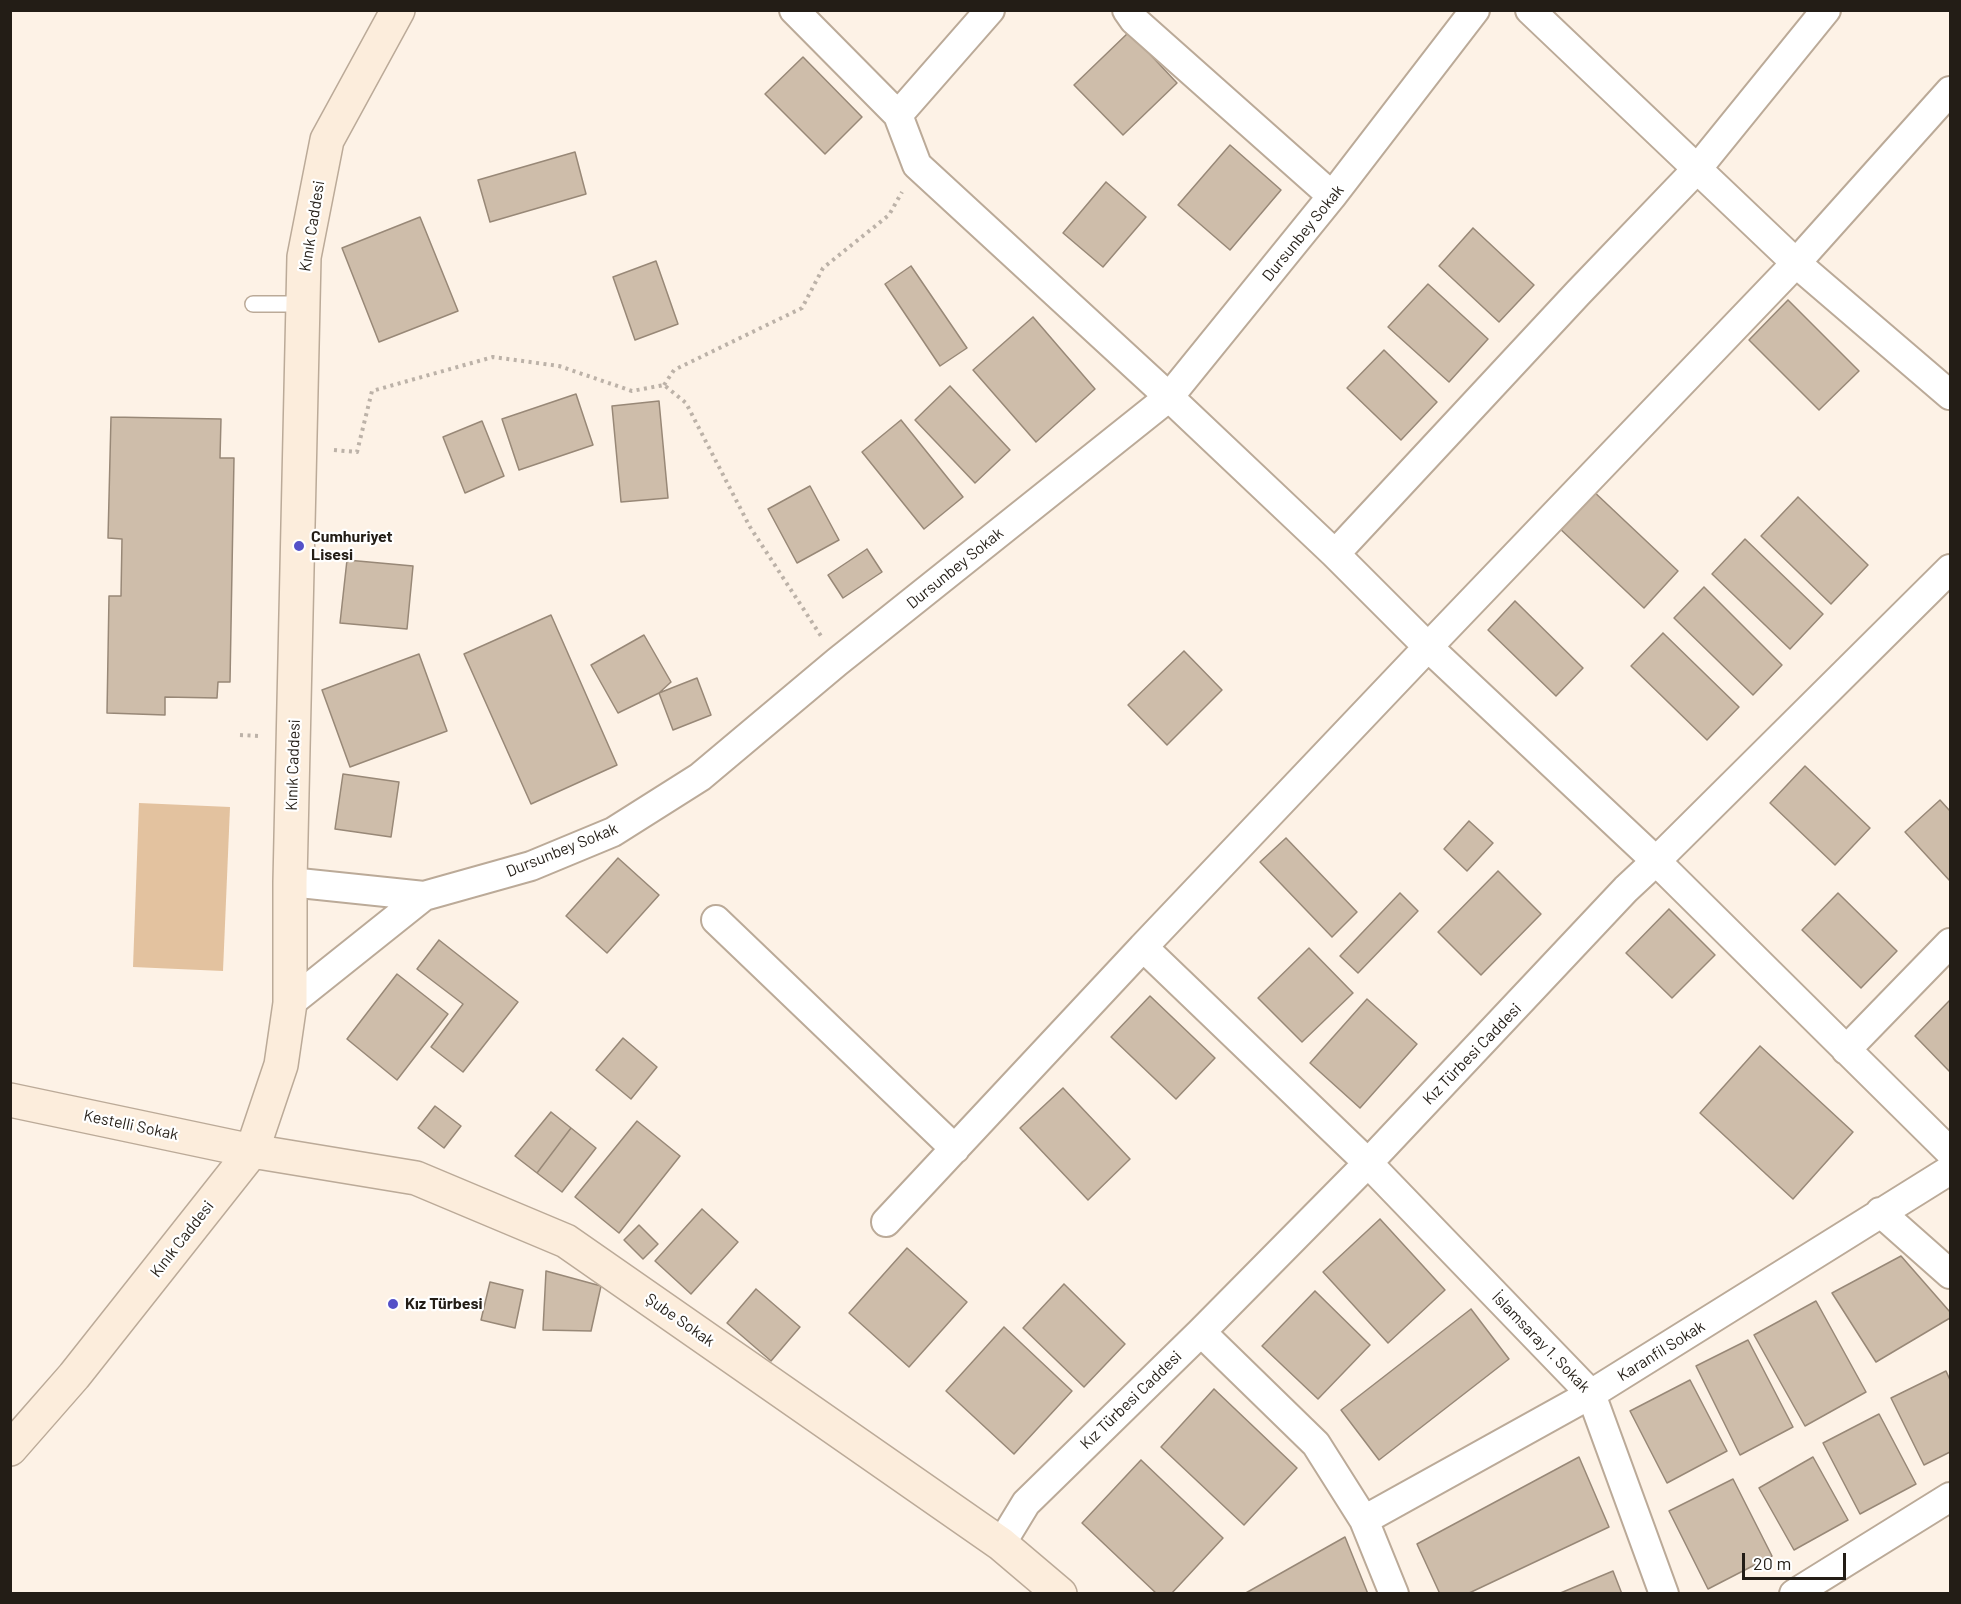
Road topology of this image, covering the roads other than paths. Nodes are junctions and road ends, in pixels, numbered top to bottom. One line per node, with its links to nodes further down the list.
1 (398, 10): 14 (main road, Kınık Caddesi)
2 (794, 10): 9 (street)
3 (990, 10): 9 (street)
4 (1127, 10): 11 (street)
5 (1475, 10): 11 (street, Dursunbey Sokak)
6 (1530, 10): 10 (street)
7 (1826, 10): 10 (street)
8 (1950, 91): 12 (street)
9 (898, 115): 16 (street)
10 (1697, 169): 12 (street); 17 (street)
11 (1332, 196): 16 (street, Dursunbey Sokak)
12 (1796, 263): 15 (street); 19 (street)
13 (253, 304): 14 (lane)
14 (303, 304): 21 (main road, Kınık Caddesi)
15 (1950, 395)
16 (1169, 398): 17 (street); 22 (street, Dursunbey Sokak)
17 (1335, 554): 19 (street)
18 (1950, 569): 20 (street, Kız Türbesi Caddesi)
19 (1428, 647): 20 (street); 25 (street)
20 (1656, 861): 27 (street); 32 (street, Kız Türbesi Caddesi)
21 (290, 882): 22 (street, Dursunbey Sokak); 26 (main road, Kınık Caddesi)
22 (424, 896): 26 (street)
23 (716, 920): 29 (street)
24 (1950, 943): 27 (street)
25 (1143, 947): 29 (street); 32 (street, İslamsaray 1. Sokak)
26 (290, 1003): 30 (main road, Kınık Caddesi)
27 (1846, 1050): 31 (street)
28 (10, 1100): 30 (main road, Kestelli Sokak)
29 (955, 1149): 35 (street)
30 (252, 1151): 39 (main road, Kınık Caddesi); 42 (main road, Şube Sokak)
31 (1950, 1152)
32 (1368, 1163): 37 (street, Kız Türbesi Caddesi); 38 (street, İslamsaray 1. Sokak)
33 (1950, 1170): 34 (street, Karanfil Sokak)
34 (1880, 1212): 36 (street); 38 (street, Karanfil Sokak)
35 (886, 1222)
36 (1950, 1274)
37 (1201, 1332): 41 (street); 42 (street, Kız Türbesi Caddesi)
38 (1591, 1394): 41 (street, Karanfil Sokak); 45 (street, İslamsaray 1. Sokak)
39 (10, 1449)
40 (1950, 1497): 46 (street)
41 (1364, 1520): 44 (street)
42 (1001, 1544): 43 (main road, Şube Sokak)
43 (1060, 1593)
44 (1394, 1593)
45 (1664, 1593)
46 (1794, 1593)

